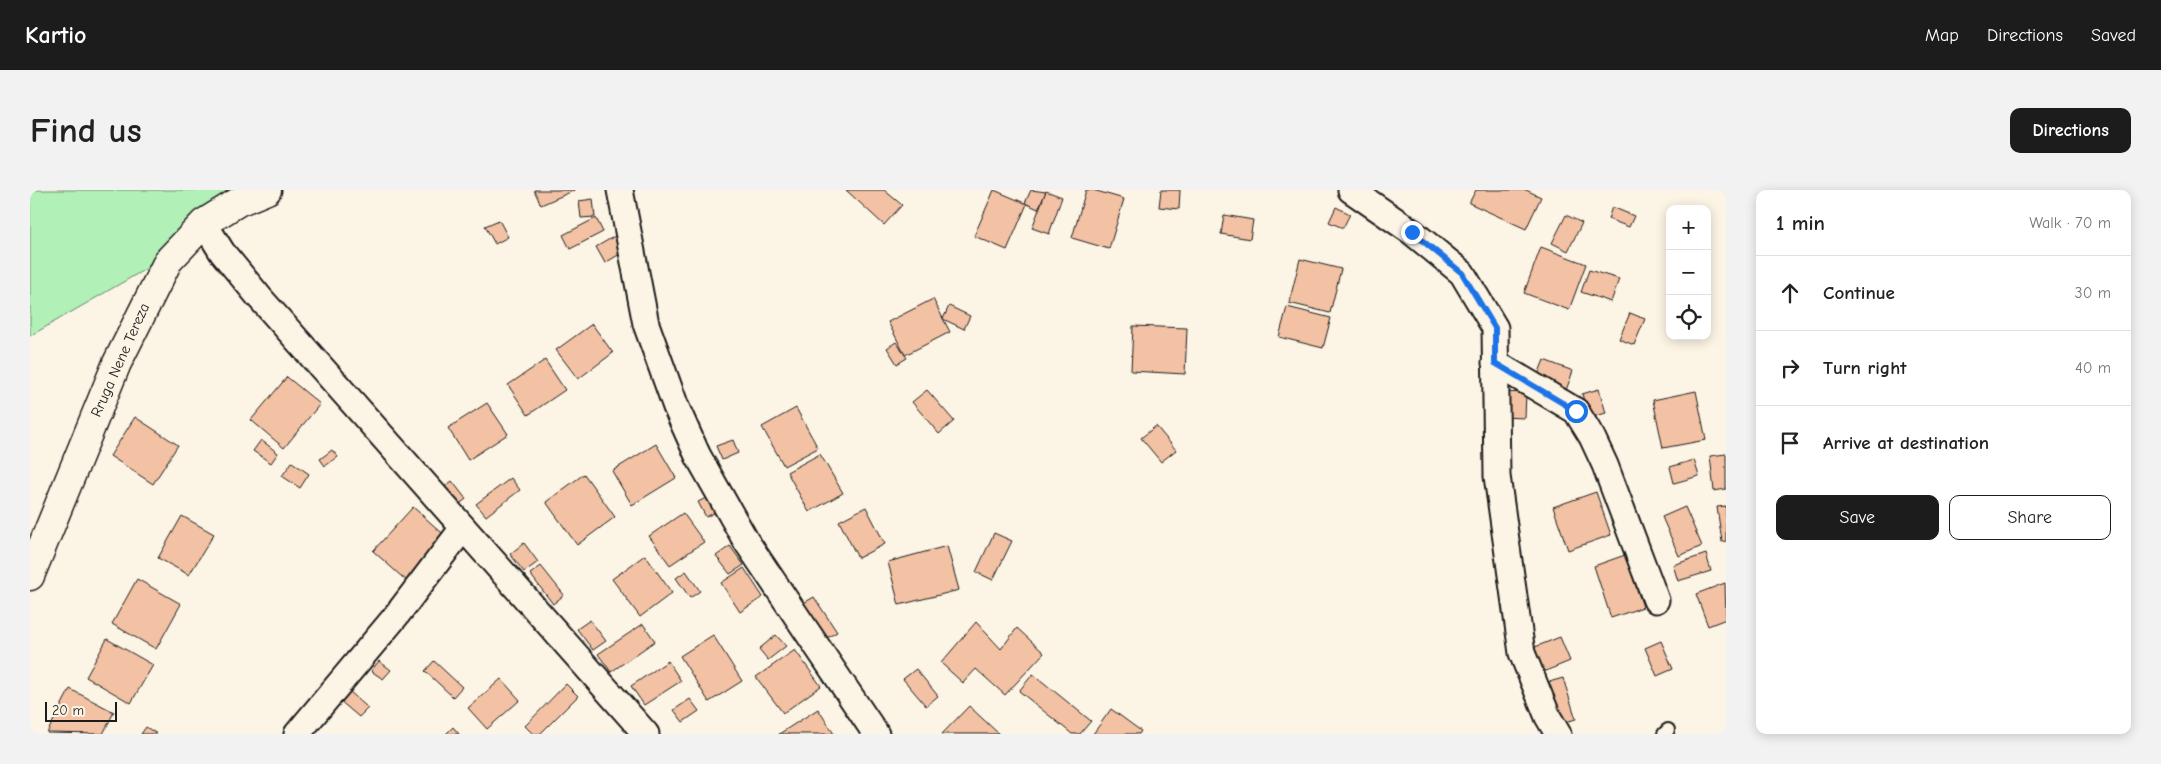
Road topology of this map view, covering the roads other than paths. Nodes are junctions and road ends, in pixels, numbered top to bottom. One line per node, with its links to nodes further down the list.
1 (267, 190): 4 (street, Rruga Nene Tereza)
2 (620, 190): 11 (street)
3 (1351, 190): 5 (street)
4 (204, 223): 6 (street); 7 (street, Rruga Nene Tereza)
5 (1495, 363): 8 (street); 12 (street)
6 (463, 528): 9 (street); 10 (street)
7 (30, 576)
8 (1656, 600)
9 (297, 734)
10 (646, 734)
11 (876, 734)
12 (1558, 734)

